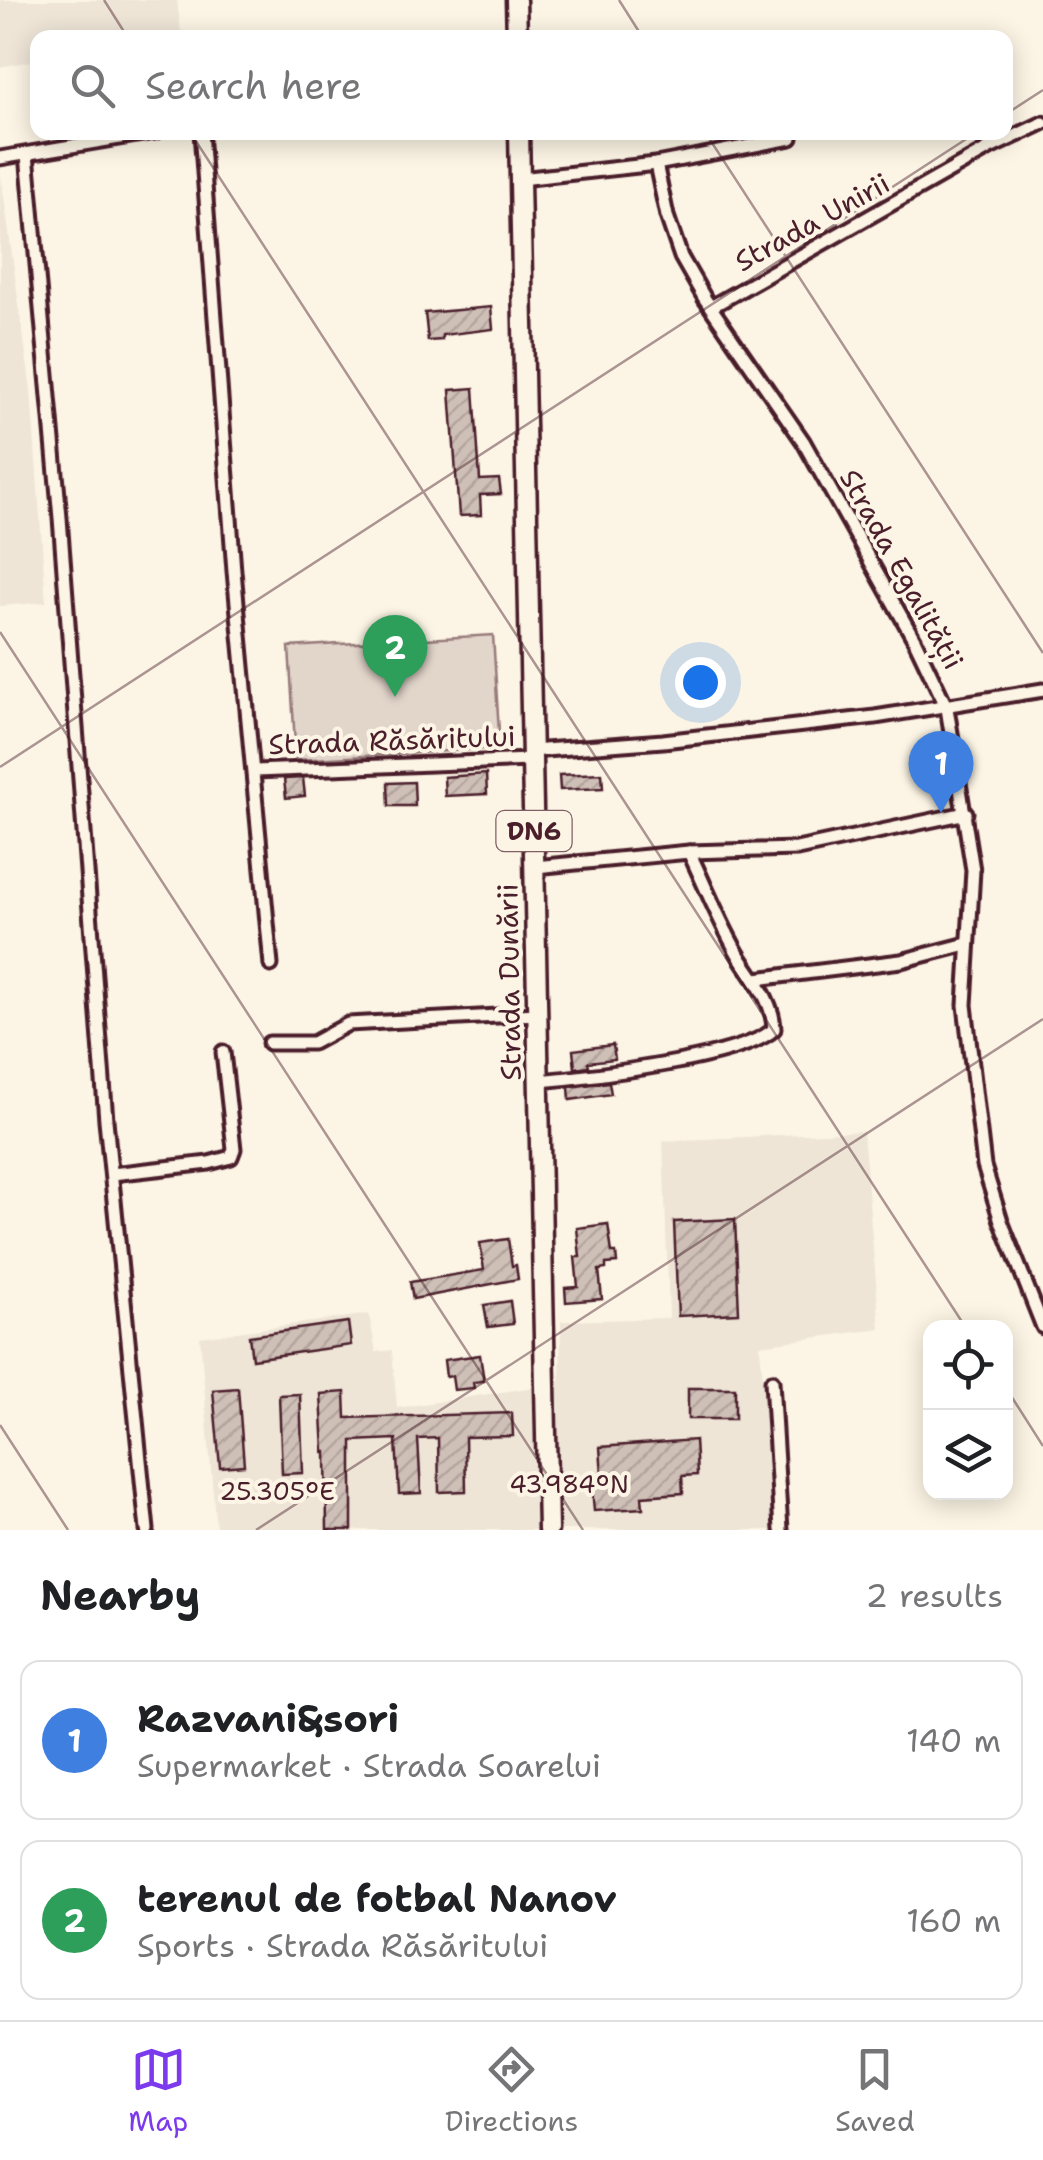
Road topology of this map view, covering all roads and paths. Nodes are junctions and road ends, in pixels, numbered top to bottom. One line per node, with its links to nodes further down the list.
1 (516, 0): 2 (main road)
2 (517, 30)
3 (1043, 123): 4 (street, Strada Unirii)
4 (1013, 137)
5 (108, 140): 10 (street)
6 (202, 140): 18 (street, Strada Răsăritului)
7 (519, 140): 13 (main road, Strada Dunării / DN6)
8 (781, 140): 12 (street)
9 (1007, 140): 14 (street, Strada Unirii)
10 (27, 154): 11 (street); 29 (street)
11 (0, 158)
12 (656, 164): 13 (street); 14 (street, Strada Egalității)
13 (520, 179): 17 (main road, Strada Dunării / DN6)
14 (711, 307): 16 (street, Strada Egalității)
15 (1043, 690): 16 (street)
16 (948, 708): 17 (street, Strada Egalității); 19 (street)
17 (531, 755): 18 (street, Strada Răsăritului); 21 (main road, Strada Dunării / DN6)
18 (255, 771): 23 (street, Strada Răsăritului)
19 (966, 813): 20 (street); 22 (street)
20 (689, 852): 21 (street); 24 (street)
21 (534, 867): 25 (main road, Strada Dunării / DN6)
22 (968, 944): 24 (street); 30 (street)
23 (271, 965)
24 (756, 979): 28 (street)
25 (537, 1014): 26 (street); 28 (main road, Strada Dunării / DN6)
26 (270, 1043)
27 (223, 1052): 29 (street)
28 (539, 1080): 33 (main road, Strada Dunării / DN6)
29 (112, 1174): 32 (street)
30 (1043, 1327)
31 (772, 1381): 34 (street)
32 (147, 1530)
33 (548, 1530)
34 (781, 1530)

